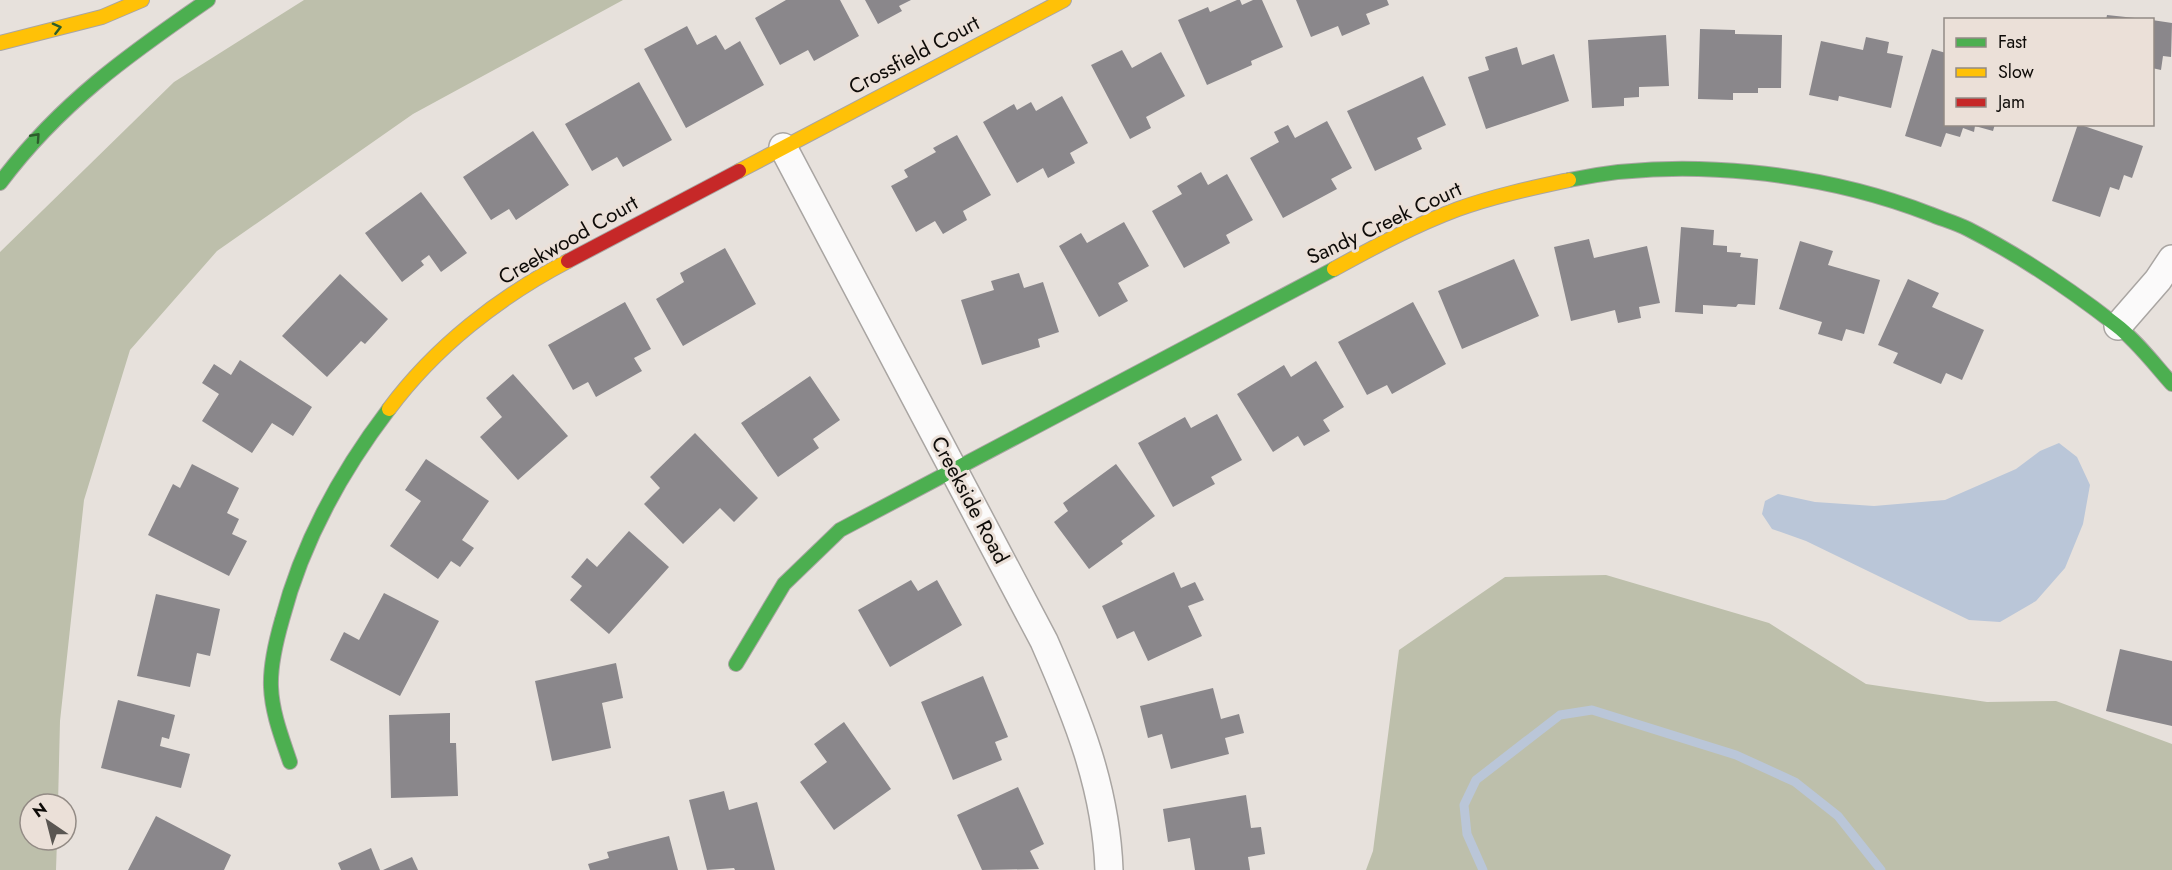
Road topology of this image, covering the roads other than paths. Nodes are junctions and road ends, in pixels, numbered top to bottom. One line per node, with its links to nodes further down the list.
1 (142, 0): 4 (main road, one-way to 1)
2 (208, 0): 6 (main road, one-way to 2)
3 (1065, 0): 5 (main road, Crossfield Court)
4 (0, 43)
5 (783, 147): 10 (street, Creekside Road); 12 (main road, Creekwood Court)
6 (0, 183)
7 (2172, 259): 8 (street)
8 (2118, 326): 9 (main road, Sandy Creek Court); 10 (main road, Sandy Creek Court)
9 (2172, 384)
10 (954, 468): 11 (main road, Sandy Creek Court); 13 (street, Creekside Road)
11 (736, 664)
12 (290, 762)
13 (1109, 870)

